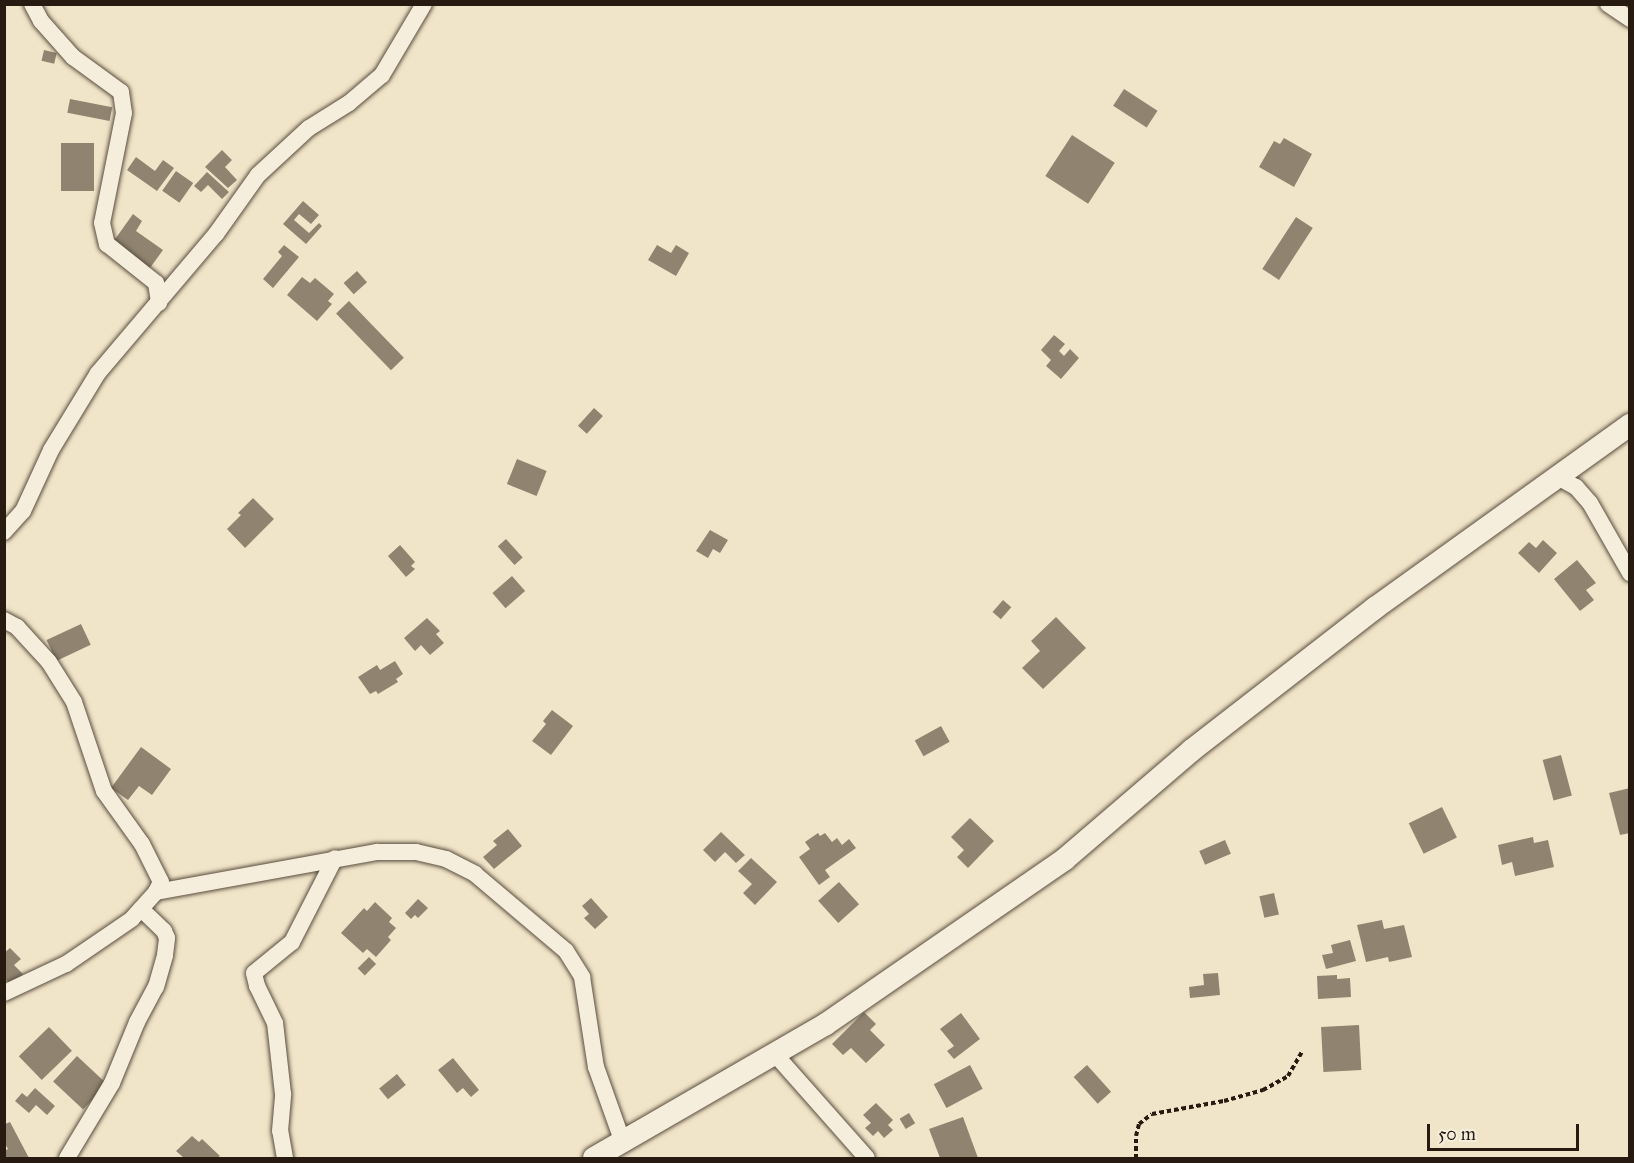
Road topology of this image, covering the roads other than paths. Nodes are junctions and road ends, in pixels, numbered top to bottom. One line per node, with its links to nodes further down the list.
1 (32, 4): 5 (street)
2 (424, 4): 5 (street)
3 (1608, 4): 4 (street)
4 (1629, 19)
5 (159, 303): 8 (street)
6 (1629, 425): 7 (street)
7 (1556, 476): 9 (street); 15 (street)
8 (4, 532)
9 (1629, 573)
10 (4, 620): 12 (street)
11 (335, 858): 12 (street); 16 (street); 18 (street)
12 (156, 892): 13 (street)
13 (141, 909): 14 (street); 17 (street)
14 (4, 993)
15 (774, 1053): 16 (street); 19 (street)
16 (606, 1153)
17 (67, 1158)
18 (285, 1158)
19 (867, 1158)

